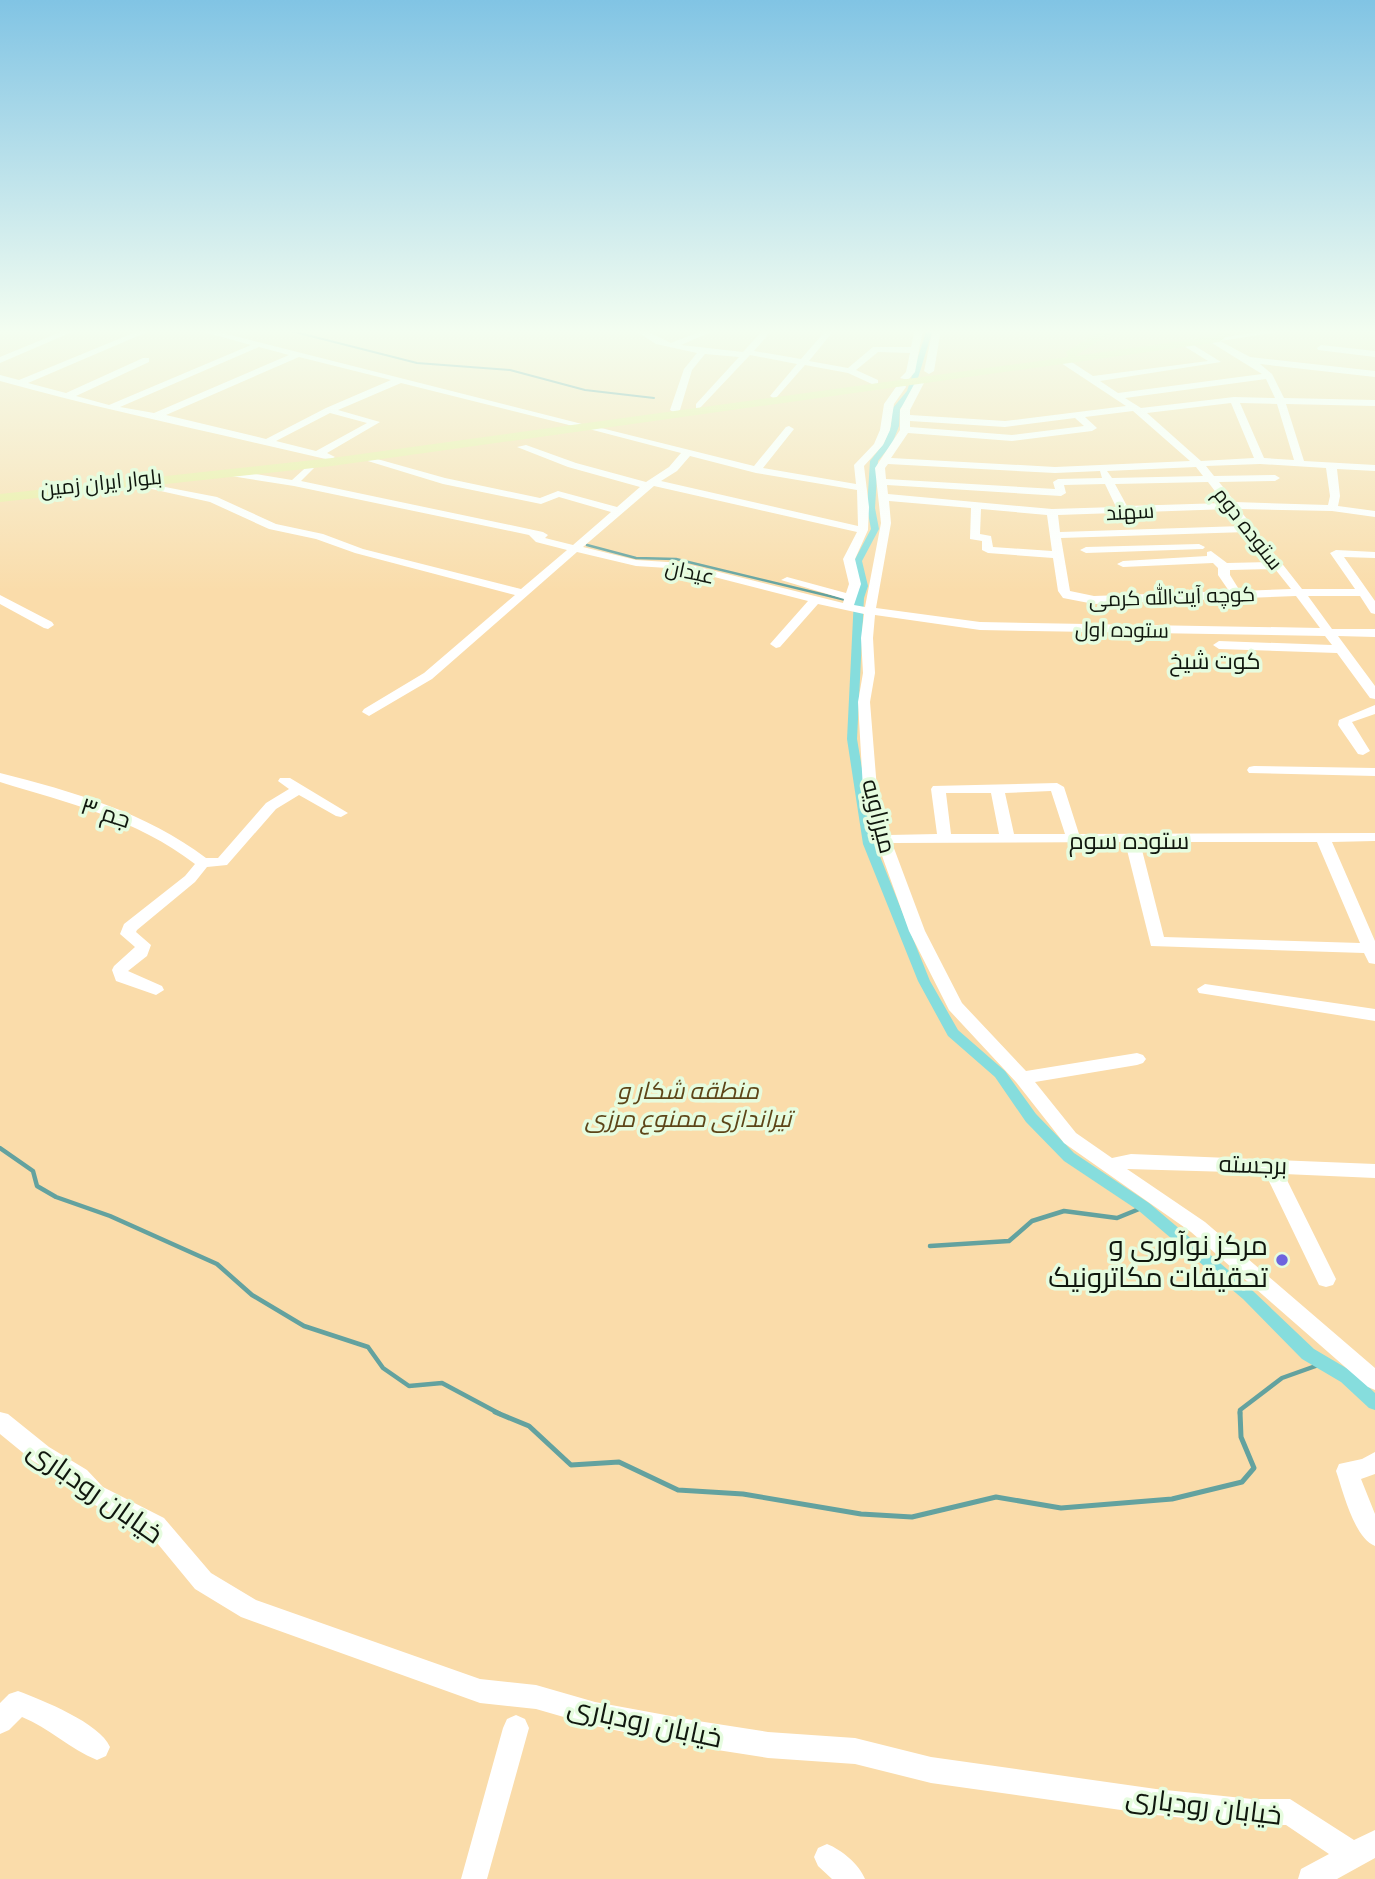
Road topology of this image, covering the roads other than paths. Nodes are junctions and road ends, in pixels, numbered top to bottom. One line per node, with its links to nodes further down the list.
1 (159, 417): 18 (street)
2 (316, 417): 18 (street)
3 (355, 417): 22 (street)
4 (547, 417): 14 (street)
5 (628, 417): 14 (main road, بلوار ایران زمین)
6 (654, 417): 16 (main road, بلوار ایران زمین)
7 (887, 417): 38 (street)
8 (905, 417): 15 (street, میرزاویه)
9 (1064, 417): 15 (street)
10 (1079, 417): 15 (street)
11 (1145, 417): 26 (street, ستوده دوم)
12 (1241, 417): 24 (street)
13 (1286, 417): 25 (street)
14 (576, 424): 22 (main road, بلوار ایران زمین)
15 (905, 424): 23 (street, میرزاویه)
16 (592, 426): 20 (street); 21 (main road, بلوار ایران زمین)
17 (789, 429): 30 (street)
18 (267, 442): 22 (street)
19 (522, 447): 37 (street)
20 (686, 454): 30 (street); 37 (street)
21 (363, 458): 22 (main road, بلوار ایران زمین); 46 (street)
22 (320, 459): 31 (main road, بلوار ایران زمین); 35 (street); 39 (main road, بلوار ایران زمین)
23 (884, 461): 28 (street); 42 (street, میرزاویه)
24 (1260, 461): 25 (street); 26 (street)
25 (1300, 463): 27 (street)
26 (1199, 464): 28 (street); 33 (street, ستوده دوم)
27 (1331, 464): 29 (street); 45 (street)
28 (1102, 468): 34 (street)
29 (1375, 468)
30 (756, 470): 38 (street)
31 (231, 473): 35 (street, عیدان); 36 (main road, بلوار ایران زمین)
32 (1275, 478): 33 (street)
33 (1210, 480): 34 (street); 44 (street, ستوده دوم)
34 (1109, 482): 41 (street); 47 (street)
35 (294, 483): 54 (street, عیدان)
36 (134, 484): 40 (main road, بلوار ایران زمین); 65 (street)
37 (650, 484): 46 (street); 51 (street)
38 (862, 488): 42 (street)
39 (0, 493)
40 (0, 498)
41 (1074, 500): 42 (street); 47 (street, سهند); 48 (street, سهند)
42 (877, 501): 43 (street, سهند); 51 (street); 69 (street, میرزاویه)
43 (976, 505): 48 (street, سهند); 57 (street)
44 (1229, 506): 45 (street, سهند); 47 (street, سهند); 50 (street, ستوده دوم)
45 (1332, 508): 49 (street, سهند)
46 (621, 511): 54 (street)
47 (1124, 511)
48 (1052, 512): 53 (street, کوچه آیت‌الله کرمی)
49 (1375, 514)
50 (1248, 529): 52 (street); 61 (street, ستوده دوم)
51 (863, 530): 69 (street)
52 (1192, 532): 53 (street); 55 (street)
53 (1055, 535): 57 (street, کوچه آیت‌الله کرمی)
54 (582, 545): 65 (street); 68 (street, عیدان); 69 (street, عیدان)
55 (1199, 547): 56 (street); 59 (street)
56 (1086, 550)
57 (1057, 555): 66 (street, کوچه آیت‌الله کرمی)
58 (1375, 555): 63 (street)
59 (1221, 563): 60 (street); 61 (street); 66 (street)
60 (1123, 564)
61 (1278, 565): 64 (street, ستوده دوم)
62 (1375, 585): 63 (street, کوچه آیت‌الله کرمی)
63 (1360, 588): 64 (street, کوچه آیت‌الله کرمی); 70 (street)
64 (1299, 592): 66 (street, کوچه آیت‌الله کرمی); 72 (street, ستوده دوم)
65 (525, 594): 79 (street)
66 (1237, 595)
67 (0, 599): 71 (street)
68 (815, 600): 69 (street, عیدان); 74 (street)
69 (855, 605): 72 (street, ستوده اول); 90 (street, میرزاویه)
70 (1375, 610)
71 (48, 625)
72 (1328, 633): 73 (street, ستوده اول); 76 (street, ستوده دوم)
73 (1375, 633)
74 (776, 644)
75 (1219, 645): 76 (street)
76 (1340, 649): 77 (street, ستوده دوم)
77 (1375, 695)
78 (1375, 709): 80 (street)
79 (369, 712)
80 (1363, 751)
81 (1254, 770): 82 (street)
82 (1375, 772)
83 (0, 777): 95 (street, جم ۳)
84 (285, 781): 85 (street)
85 (299, 789): 87 (street); 95 (street)
86 (997, 789): 91 (street); 92 (street); 93 (street)
87 (341, 813)
88 (1375, 837): 89 (street, ستوده سوم)
89 (1323, 838): 94 (street, ستوده سوم); 96 (street)
90 (883, 839): 91 (street, ستوده سوم); 101 (street, میرزاویه)
91 (945, 840): 92 (street, ستوده سوم)
92 (1008, 840): 93 (street, ستوده سوم)
93 (1074, 840): 94 (street, ستوده سوم)
94 (1132, 840): 96 (street)
95 (203, 863): 98 (street)
96 (1373, 954)
97 (1205, 989): 99 (street)
98 (156, 990)
99 (1375, 1015)
100 (1137, 1059): 101 (street)
101 (1022, 1078): 103 (street, میرزاویه)
102 (1270, 1165): 103 (street, برجسته); 104 (street, برجسته); 105 (street)
103 (1109, 1166): 106 (street, میرزاویه)
104 (1375, 1171)
105 (1326, 1279)
106 (1375, 1381)
107 (0, 1421): 113 (street, خیابان رودباری)
108 (1375, 1461): 109 (street)
109 (1375, 1535)
110 (0, 1721): 112 (street)
111 (516, 1728): 115 (street)
112 (97, 1747)
113 (1364, 1849): 117 (street)
114 (827, 1857): 116 (street)
115 (474, 1879)
116 (852, 1879)
117 (1311, 1879)

